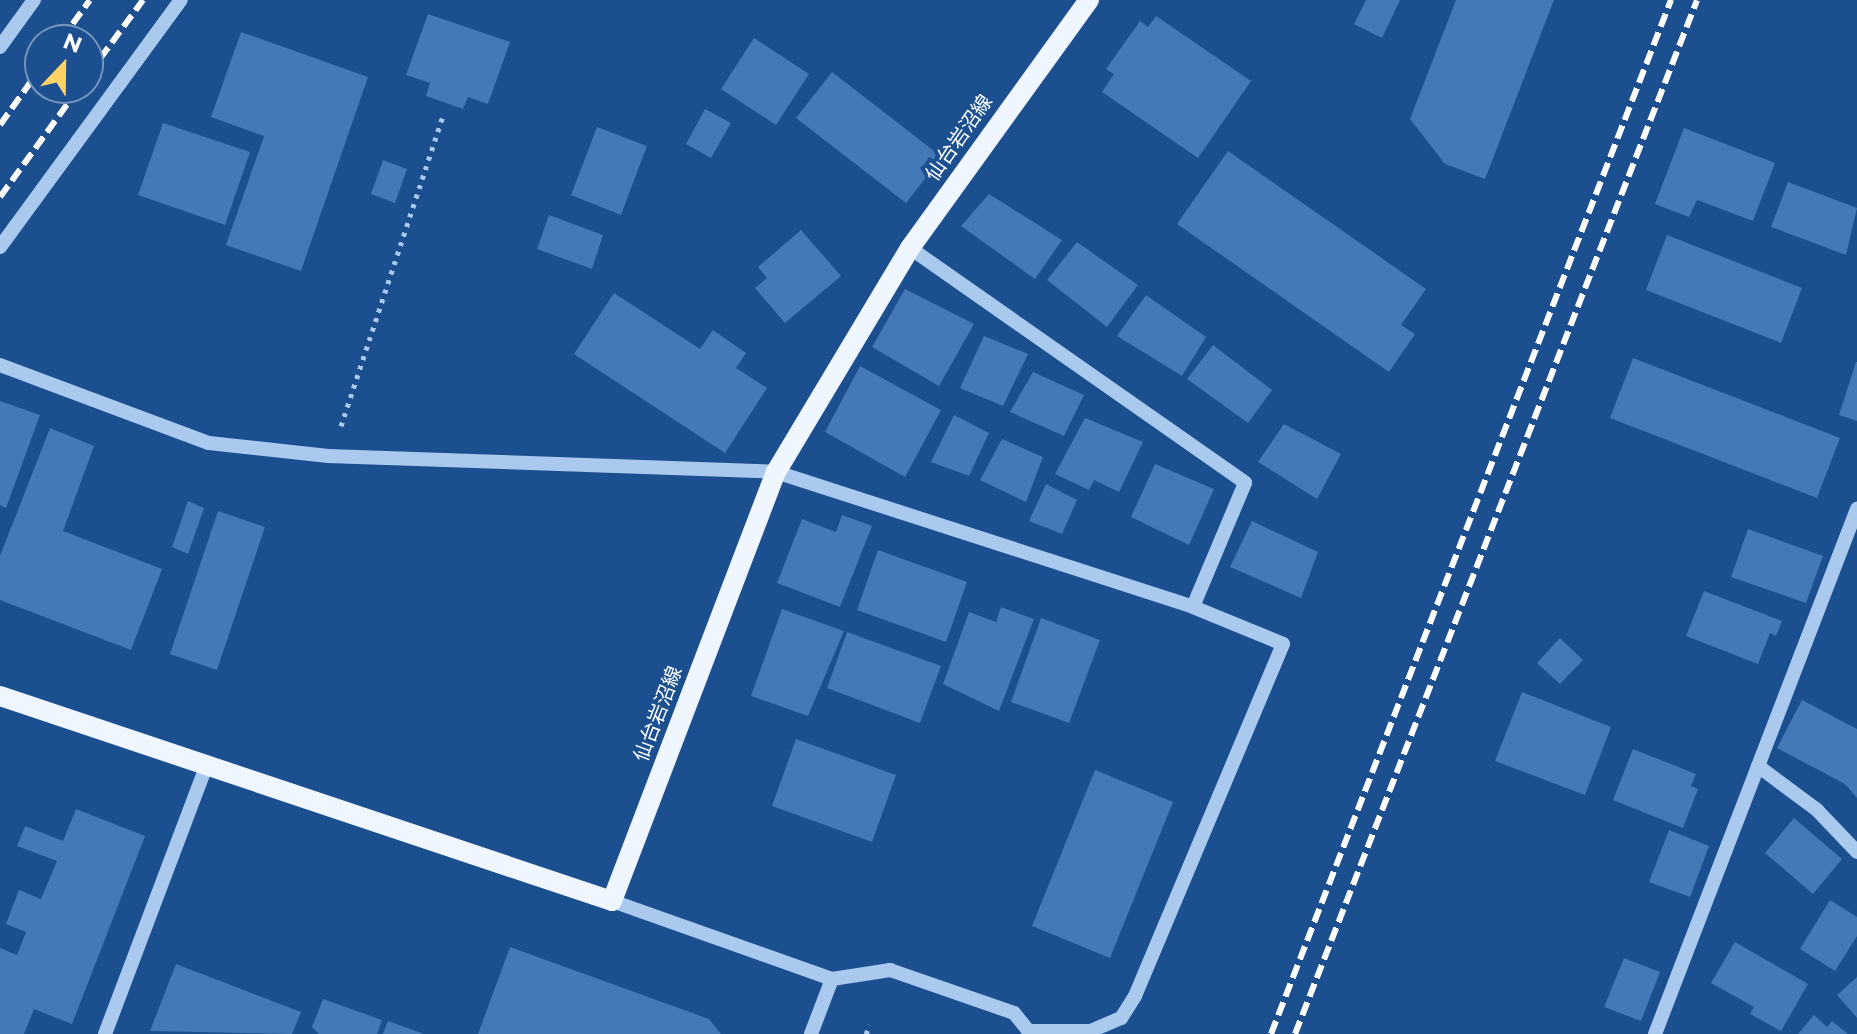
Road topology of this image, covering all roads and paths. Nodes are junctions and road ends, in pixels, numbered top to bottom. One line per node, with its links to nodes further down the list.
1 (34, 0): 4 (street)
2 (181, 0): 6 (street)
3 (1089, 0): 7 (main road, 仙台岩沼線)
4 (0, 47)
5 (443, 116): 9 (path)
6 (0, 247)
7 (910, 248): 10 (main road, 仙台岩沼線); 12 (street)
8 (0, 365): 9 (street)
9 (328, 456): 10 (street)
10 (776, 472): 12 (street); 17 (main road, 仙台岩沼線)
11 (1857, 509): 14 (street)
12 (1193, 607): 20 (street)
13 (0, 696): 15 (main road)
14 (1758, 766): 16 (street); 24 (street)
15 (206, 767): 17 (main road); 21 (street)
16 (1857, 852)
17 (612, 901): 18 (street)
18 (832, 979): 20 (street); 22 (street)
19 (870, 1025): 23 (path)
20 (1030, 1033)
21 (105, 1034)
22 (811, 1034)
23 (866, 1034)
24 (1655, 1034)

